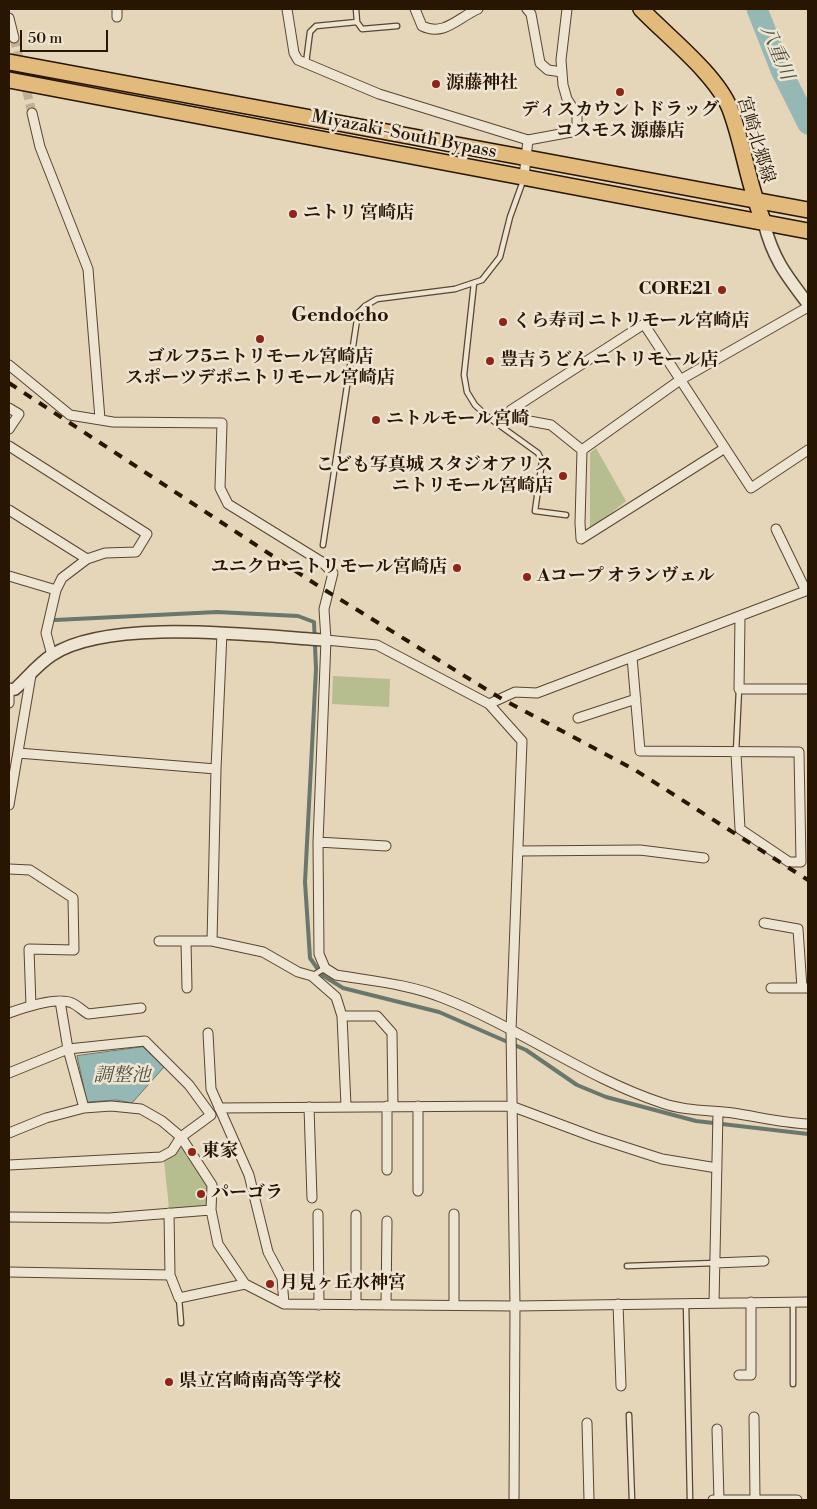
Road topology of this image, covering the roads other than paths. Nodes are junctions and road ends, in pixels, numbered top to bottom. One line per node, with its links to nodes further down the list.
1 (287, 9): 13 (street)
2 (356, 9): 9 (lane)
3 (415, 9): 4 (street)
4 (478, 9)
5 (527, 9): 14 (street)
6 (567, 9): 14 (street)
7 (641, 9): 20 (main road, 宮崎北郷線)
8 (9, 18): 11 (street)
9 (357, 22): 10 (lane); 13 (lane)
10 (397, 26)
11 (14, 38)
12 (9, 62): 18 (main road, Miyazaki-South Bypass)
13 (306, 64): 17 (street)
14 (562, 72): 17 (street)
15 (9, 80): 19 (main road, Miyazaki-South Bypass)
16 (32, 114): 29 (street)
17 (528, 140): 18 (street)
18 (527, 158): 19 (street); 20 (main road, Miyazaki-South Bypass)
19 (524, 177): 22 (main road, Miyazaki-South Bypass); 24 (lane)
20 (754, 199): 21 (main road, Miyazaki-South Bypass); 22 (main road, 宮崎北郷線)
21 (808, 210)
22 (764, 223): 23 (main road, Miyazaki-South Bypass); 25 (street)
23 (808, 230)
24 (474, 283): 36 (lane); 38 (lane)
25 (808, 305): 27 (street)
26 (9, 365): 29 (street)
27 (680, 380): 32 (street); 33 (street); 33 (street)
28 (9, 408): 30 (street)
29 (100, 419): 45 (street)
30 (9, 430)
31 (9, 446): 39 (street)
32 (725, 448): 33 (street); 34 (street)
33 (582, 450)
34 (808, 450)
35 (9, 510): 39 (street)
36 (566, 515)
37 (776, 529): 42 (street)
38 (323, 545)
39 (87, 559): 41 (street)
40 (9, 576): 41 (street)
41 (56, 590): 46 (street)
42 (807, 591): 43 (street)
43 (740, 618): 47 (street); 50 (street)
44 (222, 633): 45 (street); 46 (street); 58 (street)
45 (326, 640): 54 (street); 60 (street)
46 (52, 655): 48 (street)
47 (632, 657): 52 (street); 54 (street)
48 (30, 675): 49 (street); 56 (street)
49 (9, 689): 53 (street)
50 (739, 689): 51 (street); 57 (lane)
51 (808, 689)
52 (636, 699): 55 (street); 57 (street)
53 (9, 703)
54 (489, 704): 62 (street)
55 (578, 718)
56 (18, 753): 58 (street); 59 (street)
57 (736, 753): 57 (street)
58 (216, 769): 68 (street)
59 (9, 805)
60 (318, 842): 61 (street); 69 (street)
61 (386, 846)
62 (520, 851): 63 (street); 79 (street)
63 (704, 858)
64 (9, 869): 75 (street)
65 (764, 923): 73 (street)
66 (159, 941): 67 (street)
67 (186, 941): 68 (street); 71 (street)
68 (212, 941): 70 (street)
69 (325, 968): 70 (lane); 79 (street)
70 (312, 976): 78 (street)
71 (187, 988)
72 (771, 988): 73 (street)
73 (805, 988)
74 (60, 1001): 75 (street); 76 (street); 81 (street)
75 (31, 1006): 77 (street)
76 (141, 1008)
77 (9, 1013)
78 (342, 1016): 83 (street); 84 (street)
79 (511, 1030): 86 (street); 90 (street)
80 (208, 1034): 89 (street)
81 (68, 1049): 82 (street); 88 (street); 93 (street)
82 (9, 1073)
83 (346, 1106): 84 (street); 87 (street)
84 (390, 1106): 85 (street); 96 (street)
85 (418, 1106): 86 (street); 97 (street)
86 (511, 1106): 95 (street); 125 (street)
87 (309, 1107): 89 (street); 98 (street)
88 (84, 1108): 92 (street); 93 (street)
89 (219, 1108): 119 (street)
90 (718, 1112): 91 (street); 95 (street)
91 (808, 1124)
92 (9, 1133)
93 (181, 1137): 94 (street); 99 (street)
94 (9, 1165)
95 (717, 1168): 107 (street)
96 (387, 1170)
97 (418, 1191)
98 (312, 1198)
99 (212, 1210): 100 (street); 112 (street)
100 (169, 1213): 103 (street); 110 (street)
101 (318, 1214): 121 (street)
102 (454, 1214): 124 (street)
103 (9, 1216)
104 (356, 1216): 122 (street)
105 (387, 1221): 123 (street)
106 (764, 1261): 107 (street)
107 (715, 1263): 108 (lane); 118 (street)
108 (627, 1266)
109 (9, 1272): 110 (street)
110 (170, 1275): 113 (street)
111 (277, 1276): 119 (lane)
112 (245, 1284): 113 (street); 119 (street)
113 (179, 1298): 126 (lane)
114 (751, 1302): 115 (street); 118 (street); 127 (street)
115 (793, 1302): 116 (street); 128 (lane)
116 (808, 1302)
117 (686, 1303): 118 (street); 120 (street); 138 (lane)
118 (714, 1303)
119 (282, 1304): 121 (street)
120 (618, 1304): 125 (street); 129 (street)
121 (319, 1305): 122 (street)
122 (356, 1305): 123 (street)
123 (386, 1305): 124 (street)
124 (454, 1305): 125 (street)
125 (515, 1306): 135 (street)
126 (181, 1323)
127 (739, 1375)
128 (793, 1384)
129 (620, 1386)
130 (629, 1415): 137 (lane)
131 (754, 1417): 134 (street)
132 (587, 1423): 136 (street)
133 (717, 1430): 140 (street)
134 (755, 1499): 141 (street); 142 (street)
135 (514, 1500)
136 (590, 1500)
137 (632, 1500)
138 (690, 1500)
139 (714, 1500): 140 (street)
140 (719, 1500): 141 (street)
141 (732, 1500)
142 (797, 1500)

